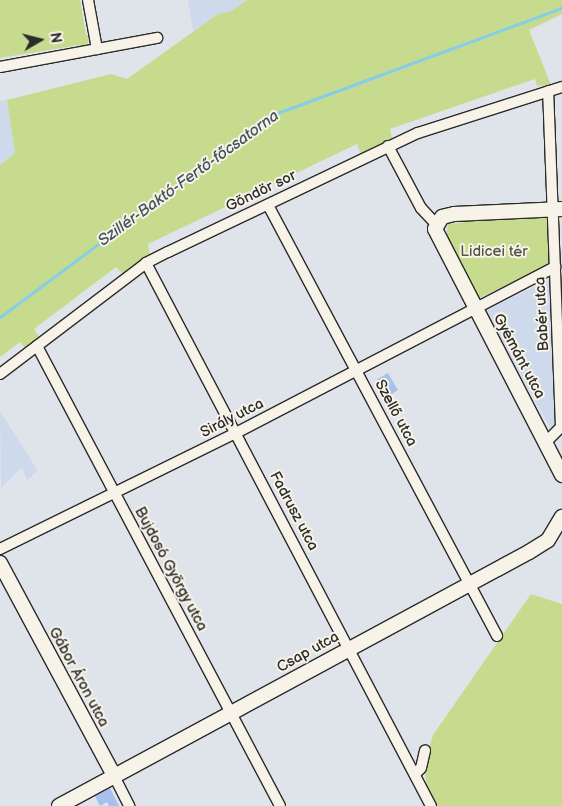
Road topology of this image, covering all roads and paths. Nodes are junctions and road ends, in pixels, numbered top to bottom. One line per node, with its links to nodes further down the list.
1 (88, 0): 3 (street)
2 (157, 38): 3 (street)
3 (97, 49): 4 (street)
4 (0, 67)
5 (562, 87): 6 (street, Göndör sor)
6 (548, 91): 7 (street, Göndör sor); 9 (street)
7 (388, 146): 8 (street, Göndör sor); 10 (street)
8 (268, 205): 11 (street, Göndör sor); 15 (street, Szellő utca)
9 (558, 209): 10 (street); 12 (street)
10 (436, 224): 13 (street)
11 (146, 263): 14 (street, Göndör sor); 17 (street, Fadrusz utca)
12 (555, 267): 13 (street); 18 (street, Babér utca)
13 (474, 306): 15 (street, Sirály utca); 18 (street, Gyémánt utca)
14 (36, 346): 16 (street, Göndör sor); 20 (street, Bujdosó György utca)
15 (356, 369): 17 (street, Sirály utca); 24 (street, Szellő utca)
16 (0, 374)
17 (236, 433): 20 (street, Sirály utca); 26 (street, Fadrusz utca)
18 (545, 443): 19 (street, Gyémánt utca)
19 (562, 475)
20 (114, 492): 22 (street, Sirály utca); 27 (street, Bujdosó György utca)
21 (562, 517): 24 (street, Csap utca)
22 (0, 549)
23 (0, 563): 30 (street, Gábor Áron utca)
24 (468, 584): 25 (street, Szellő utca); 26 (street, Csap utca)
25 (496, 636)
26 (350, 648): 27 (street, Csap utca); 29 (street, Fadrusz utca)
27 (231, 713): 30 (street, Csap utca); 33 (street, Bujdosó György utca)
28 (426, 750): 29 (street)
29 (415, 774): 34 (street, Fadrusz utca)
30 (114, 776): 31 (street, Csap utca); 32 (street, Gábor Áron utca)
31 (59, 806)
32 (129, 806)
33 (280, 806)
34 (431, 806)

